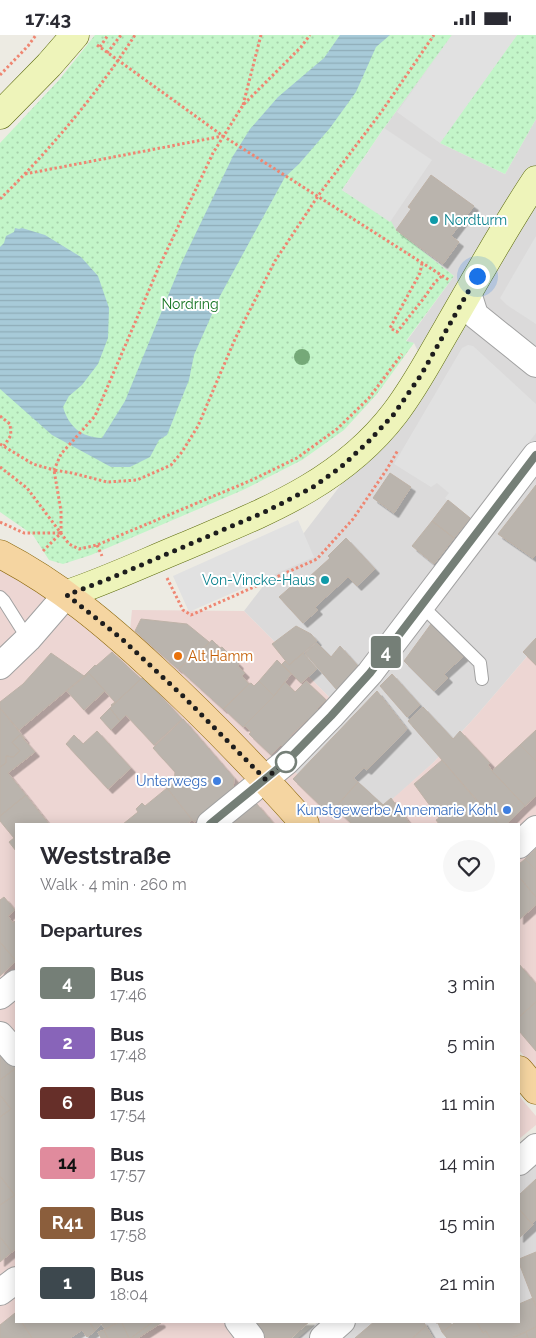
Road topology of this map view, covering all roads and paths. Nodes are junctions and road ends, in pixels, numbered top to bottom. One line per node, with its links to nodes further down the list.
1 (36, 35): 11 (path)
2 (75, 35): 13 (main road)
3 (108, 35): 9 (path)
4 (121, 35): 9 (path)
5 (134, 35): 10 (path)
6 (262, 35): 12 (path)
7 (310, 35): 12 (path)
8 (434, 35): 17 (path)
9 (107, 53): 10 (path)
10 (118, 60): 14 (path); 15 (path)
11 (0, 75)
12 (243, 105): 14 (path)
13 (0, 115)
14 (223, 137): 15 (path); 17 (path); 28 (path)
15 (25, 174): 18 (path)
16 (536, 180): 20 (main road)
17 (318, 196): 19 (path); 28 (path)
18 (0, 199)
19 (422, 263): 19 (path)
20 (468, 293): 22 (street); 32 (main road)
21 (405, 350): 30 (path)
22 (536, 364)
23 (0, 416): 25 (path)
24 (0, 444): 25 (path)
25 (4, 446): 28 (path)
26 (536, 455): 34 (street)
27 (0, 467): 30 (path)
28 (54, 470): 30 (path)
29 (0, 522): 30 (path)
30 (61, 533)
31 (0, 554): 32 (main road)
32 (67, 595): 35 (street); 38 (main road)
33 (0, 597): 35 (lane)
34 (421, 605): 37 (lane); 38 (street)
35 (28, 639): 36 (street)
36 (0, 666)
37 (482, 679)
38 (265, 779): 39 (street); 40 (main road)
39 (211, 823)
40 (304, 823)
41 (536, 829): 42 (street)
42 (520, 844)
43 (15, 984): 44 (street)
44 (0, 996)
45 (0, 1035): 46 (street)
46 (15, 1052)
47 (520, 1071): 48 (main road)
48 (536, 1090)
49 (536, 1147): 50 (street)
50 (520, 1161)
51 (15, 1281): 52 (street)
52 (0, 1292)
53 (240, 1323): 55 (street)
54 (340, 1323): 56 (street)
55 (251, 1338)
56 (323, 1338)

